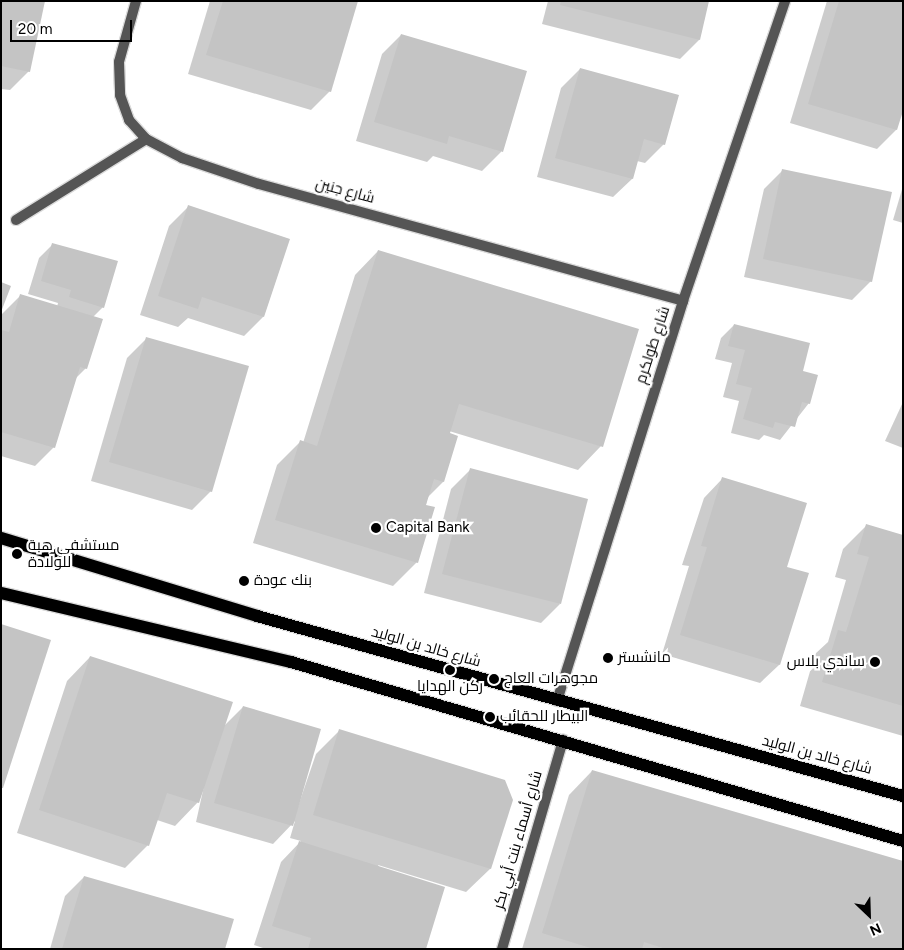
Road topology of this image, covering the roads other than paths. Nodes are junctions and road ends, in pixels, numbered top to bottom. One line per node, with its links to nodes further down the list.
1 (136, 1): 3 (street, شارع جنين)
2 (785, 1): 5 (street, شارع طولكرم)
3 (146, 139): 4 (street); 5 (street, شارع جنين)
4 (16, 220)
5 (683, 301): 8 (street, شارع طولكرم)
6 (1, 538): 8 (main road, شارع خالد بن الوليد)
7 (1, 593): 9 (main road)
8 (557, 701): 10 (main road, شارع خالد بن الوليد)
9 (563, 740): 11 (main road); 12 (street, شارع أسماء بنت أبي بكر)
10 (903, 796)
11 (903, 841)
12 (502, 949)

